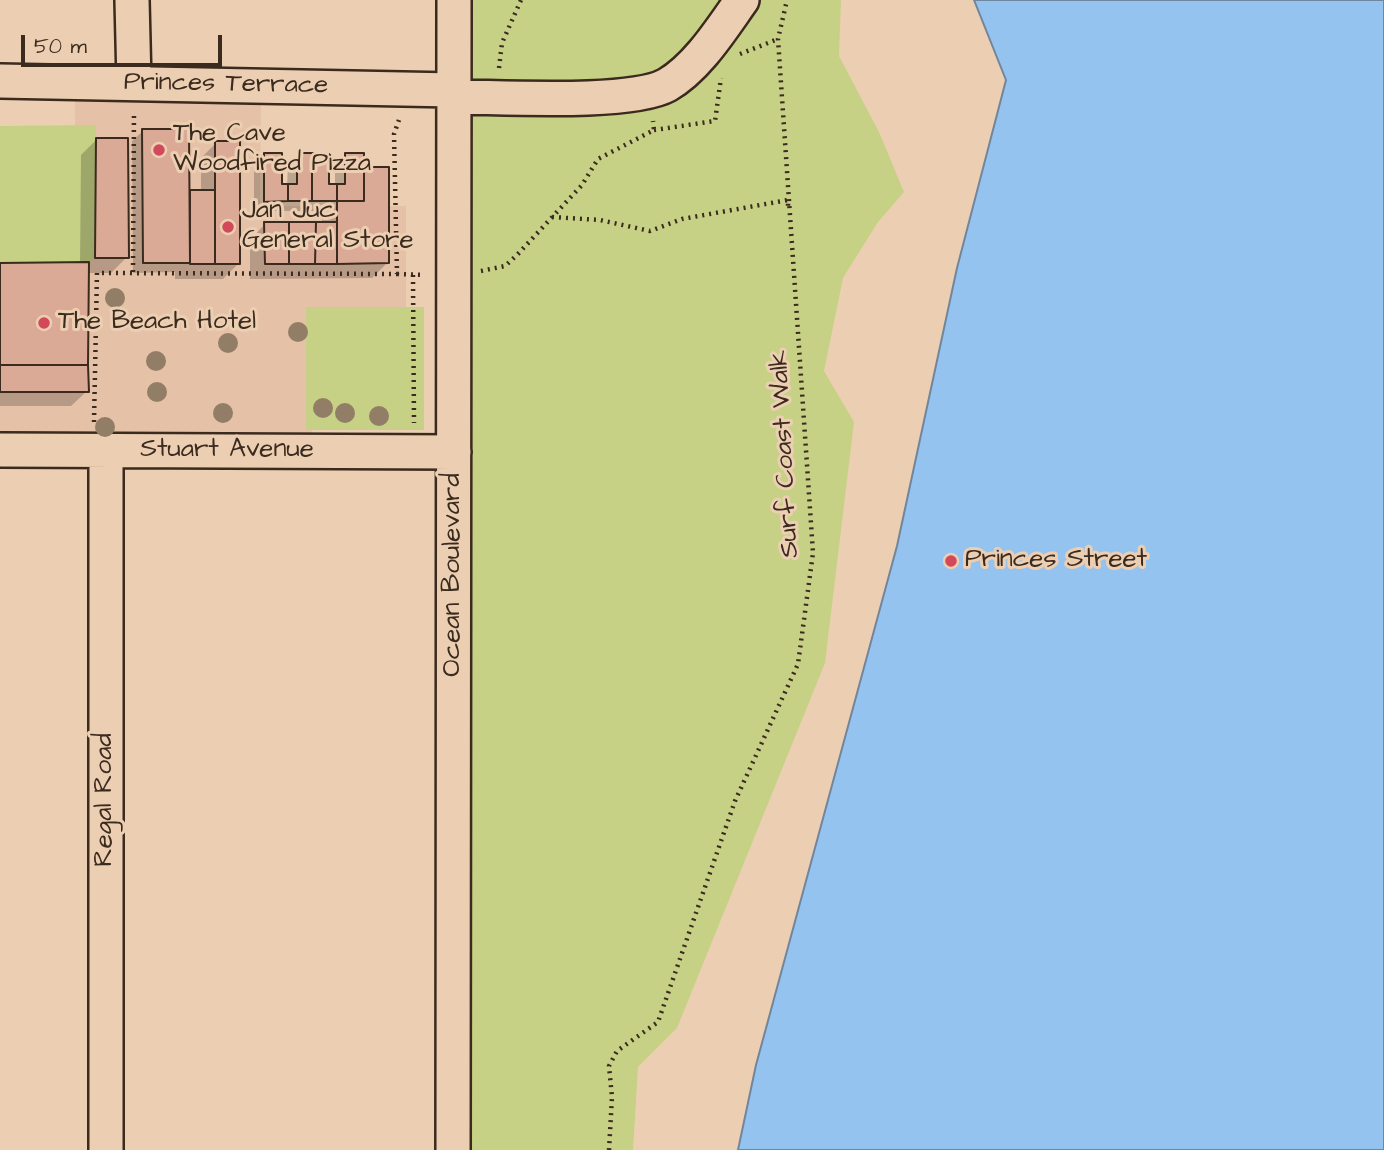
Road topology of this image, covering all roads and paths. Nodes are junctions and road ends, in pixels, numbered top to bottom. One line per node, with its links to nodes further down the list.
1 (132, 0): 10 (street)
2 (454, 0): 13 (street, Ocean Boulevard)
3 (521, 0): 14 (path)
4 (742, 0): 12 (street)
5 (787, 0): 6 (path, Surf Coast Walk)
6 (778, 39): 7 (path); 17 (path, Surf Coast Walk)
7 (734, 57)
8 (722, 68): 15 (path)
9 (0, 81): 10 (street, Princes Terrace)
10 (134, 83): 11 (street, Princes Terrace); 18 (path)
11 (409, 89): 13 (street, Princes Terrace); 18 (path)
12 (649, 92): 14 (street, Princes Terrace); 15 (path)
13 (453, 93): 14 (street, Princes Terrace); 20 (street, Ocean Boulevard)
14 (495, 97)
15 (654, 130): 16 (path)
16 (551, 217): 17 (path); 20 (path)
17 (793, 247): 27 (path, Surf Coast Walk)
18 (133, 272): 22 (path)
19 (413, 275): 23 (path)
20 (453, 276): 24 (street, Ocean Boulevard)
21 (0, 450): 22 (street, Stuart Avenue)
22 (100, 450): 23 (street, Stuart Avenue); 25 (street, Regal Road)
23 (415, 452): 24 (street, Stuart Avenue)
24 (454, 452): 26 (street, Ocean Boulevard)
25 (106, 1150)
26 (453, 1150)
27 (609, 1150)

